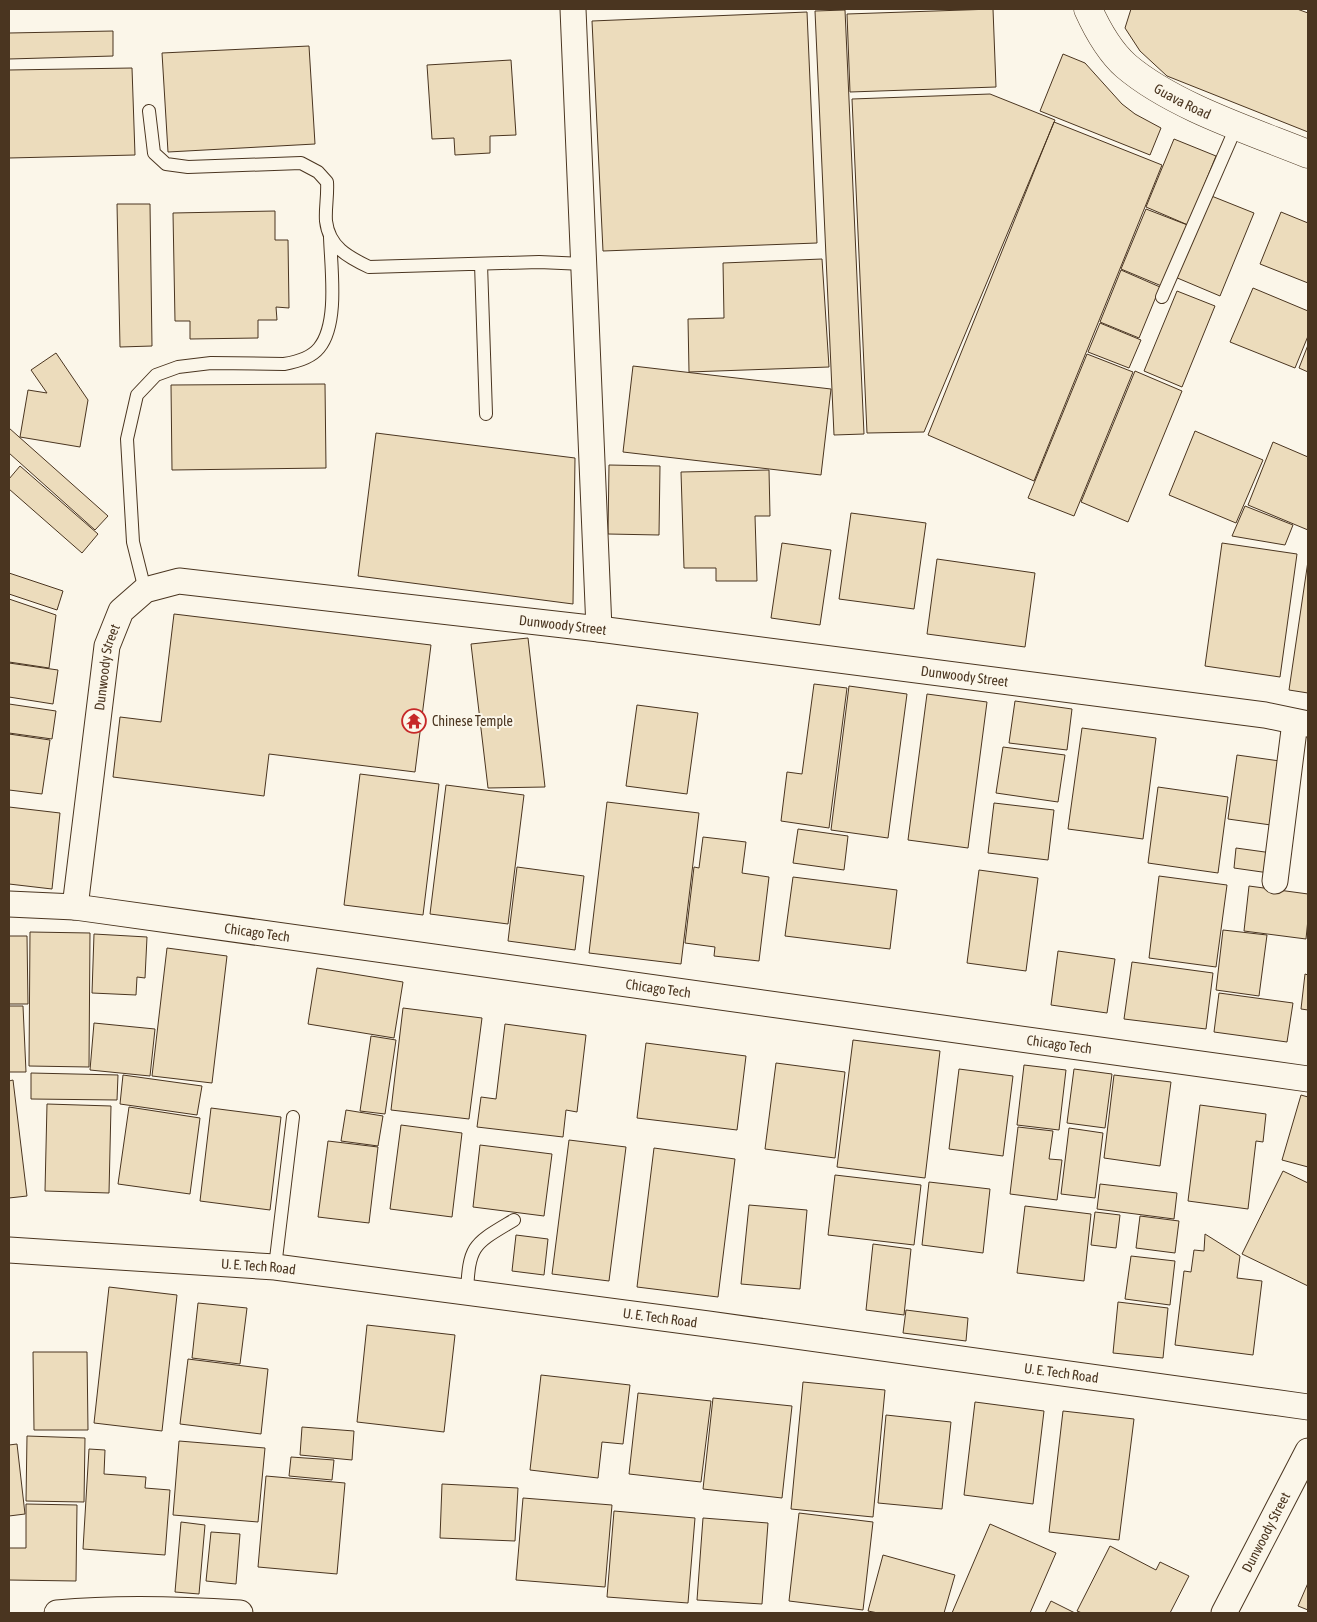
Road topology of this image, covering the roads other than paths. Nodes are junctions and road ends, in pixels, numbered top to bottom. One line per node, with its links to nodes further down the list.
1 (573, 9): 8 (street)
2 (1088, 9): 4 (street, Guava Road)
3 (149, 111): 6 (lane)
4 (1237, 125): 5 (street, Guava Road); 9 (lane)
5 (1308, 154)
6 (329, 234): 7 (lane); 11 (lane)
7 (481, 264): 8 (lane); 10 (lane)
8 (584, 264): 12 (street)
9 (1162, 297)
10 (486, 414)
11 (145, 590): 12 (street, Dunwoody Street); 16 (street, Dunwoody Street)
12 (599, 629): 13 (street, Dunwoody Street)
13 (1302, 723): 14 (street)
14 (1275, 881)
15 (9, 904): 16 (street, Chicago Tech)
16 (75, 907): 17 (street, Chicago Tech)
17 (1308, 1079)
18 (293, 1117): 21 (lane)
19 (514, 1220): 22 (lane)
20 (9, 1250): 21 (street, U. E. Tech Road)
21 (275, 1267): 22 (street, U. E. Tech Road)
22 (467, 1293): 23 (street, U. E. Tech Road)
23 (1308, 1407)
24 (1308, 1451): 28 (street, Dunwoody Street)
25 (185, 1612): 26 (street); 27 (street)
26 (56, 1613)
27 (240, 1613)
28 (1224, 1613)

